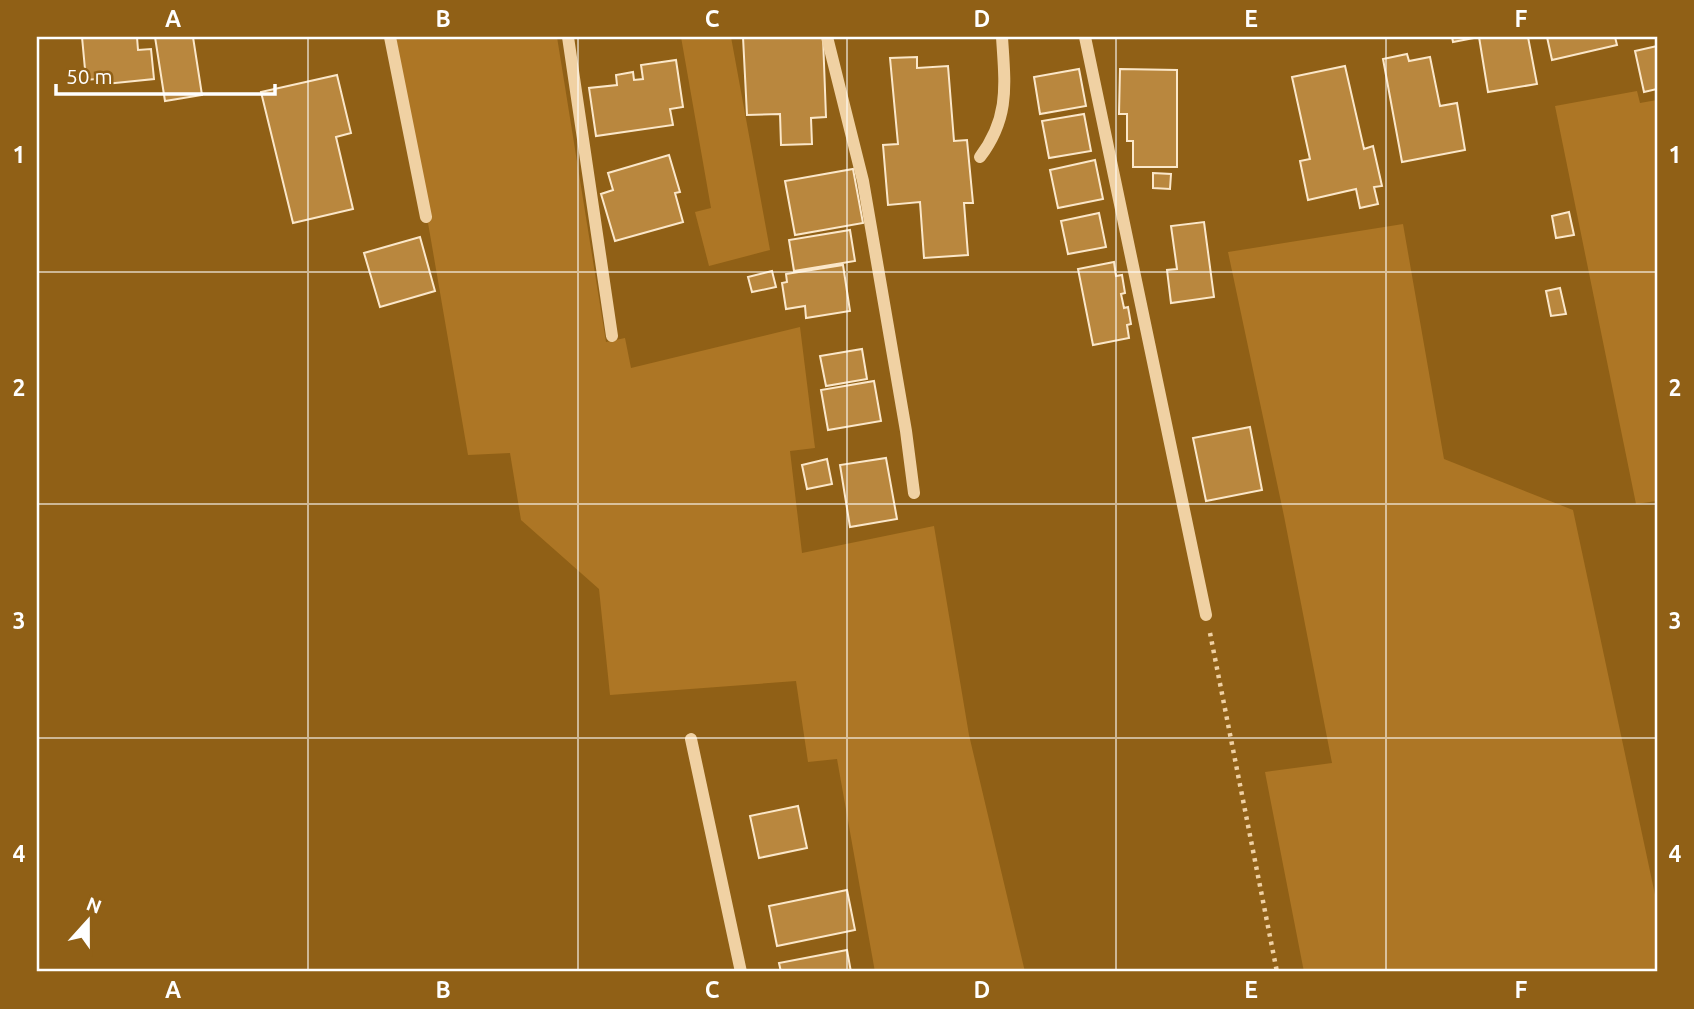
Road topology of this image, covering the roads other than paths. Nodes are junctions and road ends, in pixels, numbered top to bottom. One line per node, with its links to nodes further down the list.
1 (390, 37): 7 (street)
2 (568, 37): 8 (street)
3 (827, 37): 9 (street)
4 (1002, 37): 6 (street)
5 (1085, 37): 10 (street)
6 (980, 157)
7 (426, 217)
8 (612, 337)
9 (914, 493)
10 (1206, 615)
11 (691, 738): 12 (street)
12 (741, 972)

